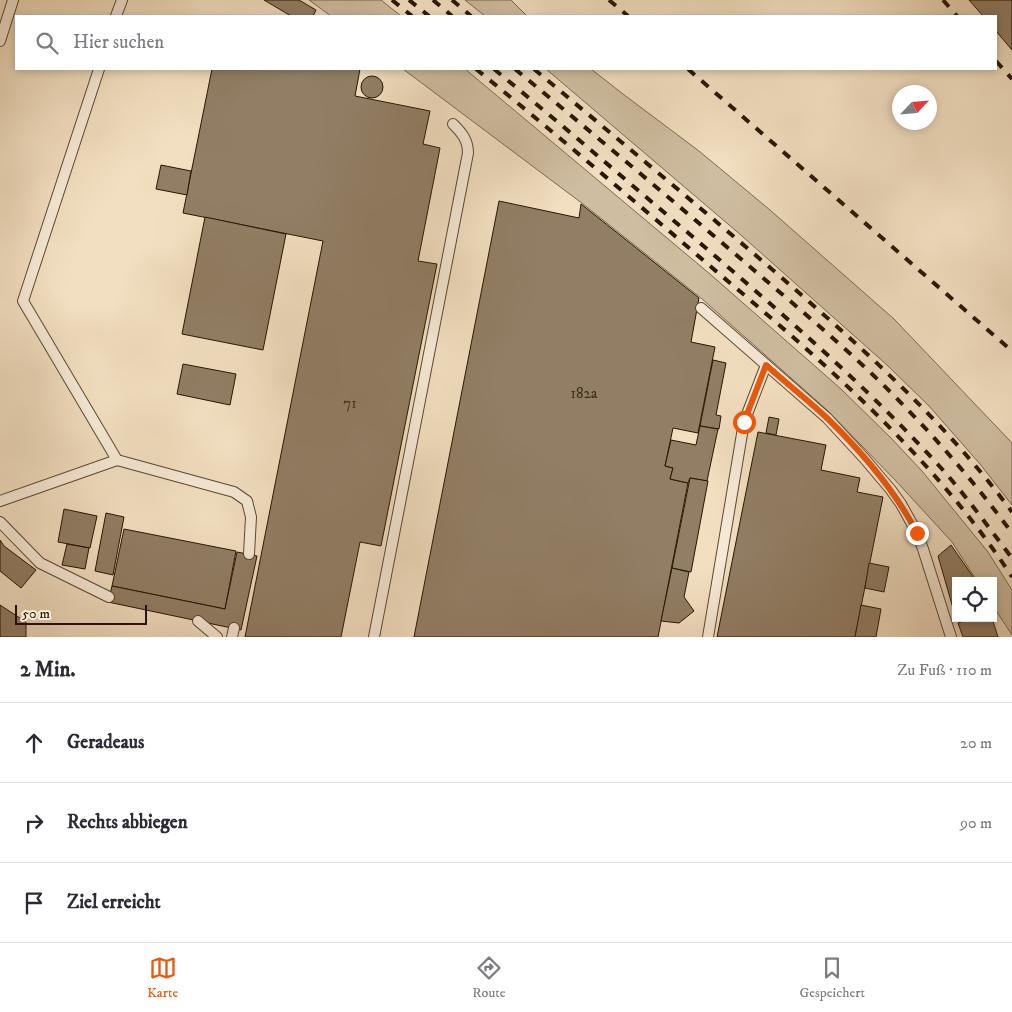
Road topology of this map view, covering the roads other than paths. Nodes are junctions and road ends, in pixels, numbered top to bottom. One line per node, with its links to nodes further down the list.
1 (13, 0): 4 (lane)
2 (122, 0): 3 (lane)
3 (116, 15)
4 (0, 41)
5 (99, 70): 9 (lane)
6 (453, 124): 16 (lane)
7 (701, 308): 8 (lane)
8 (766, 365): 17 (lane); 18 (lane)
9 (117, 460): 10 (lane); 12 (lane)
10 (0, 501)
11 (0, 522): 13 (lane)
12 (248, 554)
13 (109, 597)
14 (198, 621): 15 (lane)
15 (217, 637)
16 (374, 637)
17 (708, 637)
18 (951, 637)

